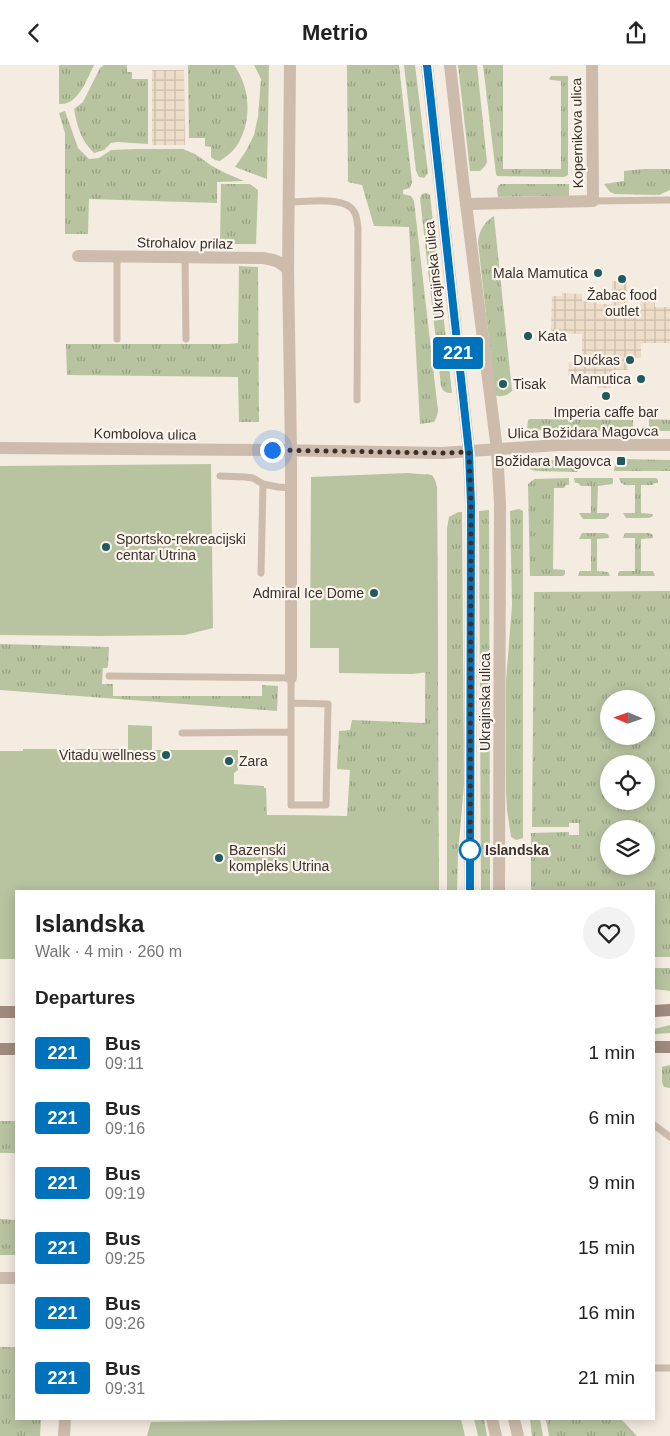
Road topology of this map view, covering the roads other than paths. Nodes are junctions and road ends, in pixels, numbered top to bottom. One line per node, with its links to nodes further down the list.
1 (290, 65): 7 (street)
2 (427, 65): 20 (street, Ukrajinska ulica)
3 (450, 65): 8 (street, Ukrajinska ulica)
4 (592, 65): 5 (street, Kopernikova ulica)
5 (593, 201): 6 (lane, Kopernikova ulica); 8 (street, Kopernikova ulica)
6 (670, 201)
7 (288, 202): 12 (street); 15 (lane)
8 (466, 203): 18 (street, Ukrajinska ulica)
9 (78, 256): 10 (street, Strohalov prilaz)
10 (117, 257): 11 (street, Strohalov prilaz); 13 (lane)
11 (185, 258): 12 (street, Strohalov prilaz); 14 (lane)
12 (288, 270): 19 (street)
13 (117, 339)
14 (186, 339)
15 (357, 400)
16 (670, 445): 18 (street, Ulica Božidara Magovca)
17 (0, 447): 19 (street, Kombolova ulica)
18 (497, 449): 20 (street, Ulica Božidara Magovca); 31 (street, Ukrajinska ulica)
19 (291, 450): 20 (street, Kombolova ulica); 23 (street)
20 (469, 452): 30 (street, Ukrajinska ulica)
21 (220, 476): 22 (lane)
22 (263, 484): 23 (lane); 24 (lane)
23 (290, 488): 26 (street)
24 (261, 573)
25 (110, 676): 26 (lane)
26 (291, 679): 27 (lane)
27 (291, 703): 28 (lane); 28 (lane)
28 (291, 732): 29 (lane)
29 (182, 733)
30 (470, 890)
31 (499, 890)
32 (670, 1010): 33 (main road)
33 (655, 1011)
34 (0, 1012): 35 (main road)
35 (15, 1013)
36 (655, 1047): 37 (main road)
37 (670, 1047)
38 (0, 1049): 39 (main road)
39 (15, 1049)
40 (655, 1126): 41 (lane)
41 (670, 1137)
42 (0, 1278): 43 (street)
43 (15, 1278)
44 (655, 1368): 45 (lane)
45 (670, 1368)
46 (65, 1420): 49 (street)
47 (492, 1420): 50 (street)
48 (514, 1420): 51 (street)
49 (64, 1436)
50 (496, 1436)
51 (518, 1436)

